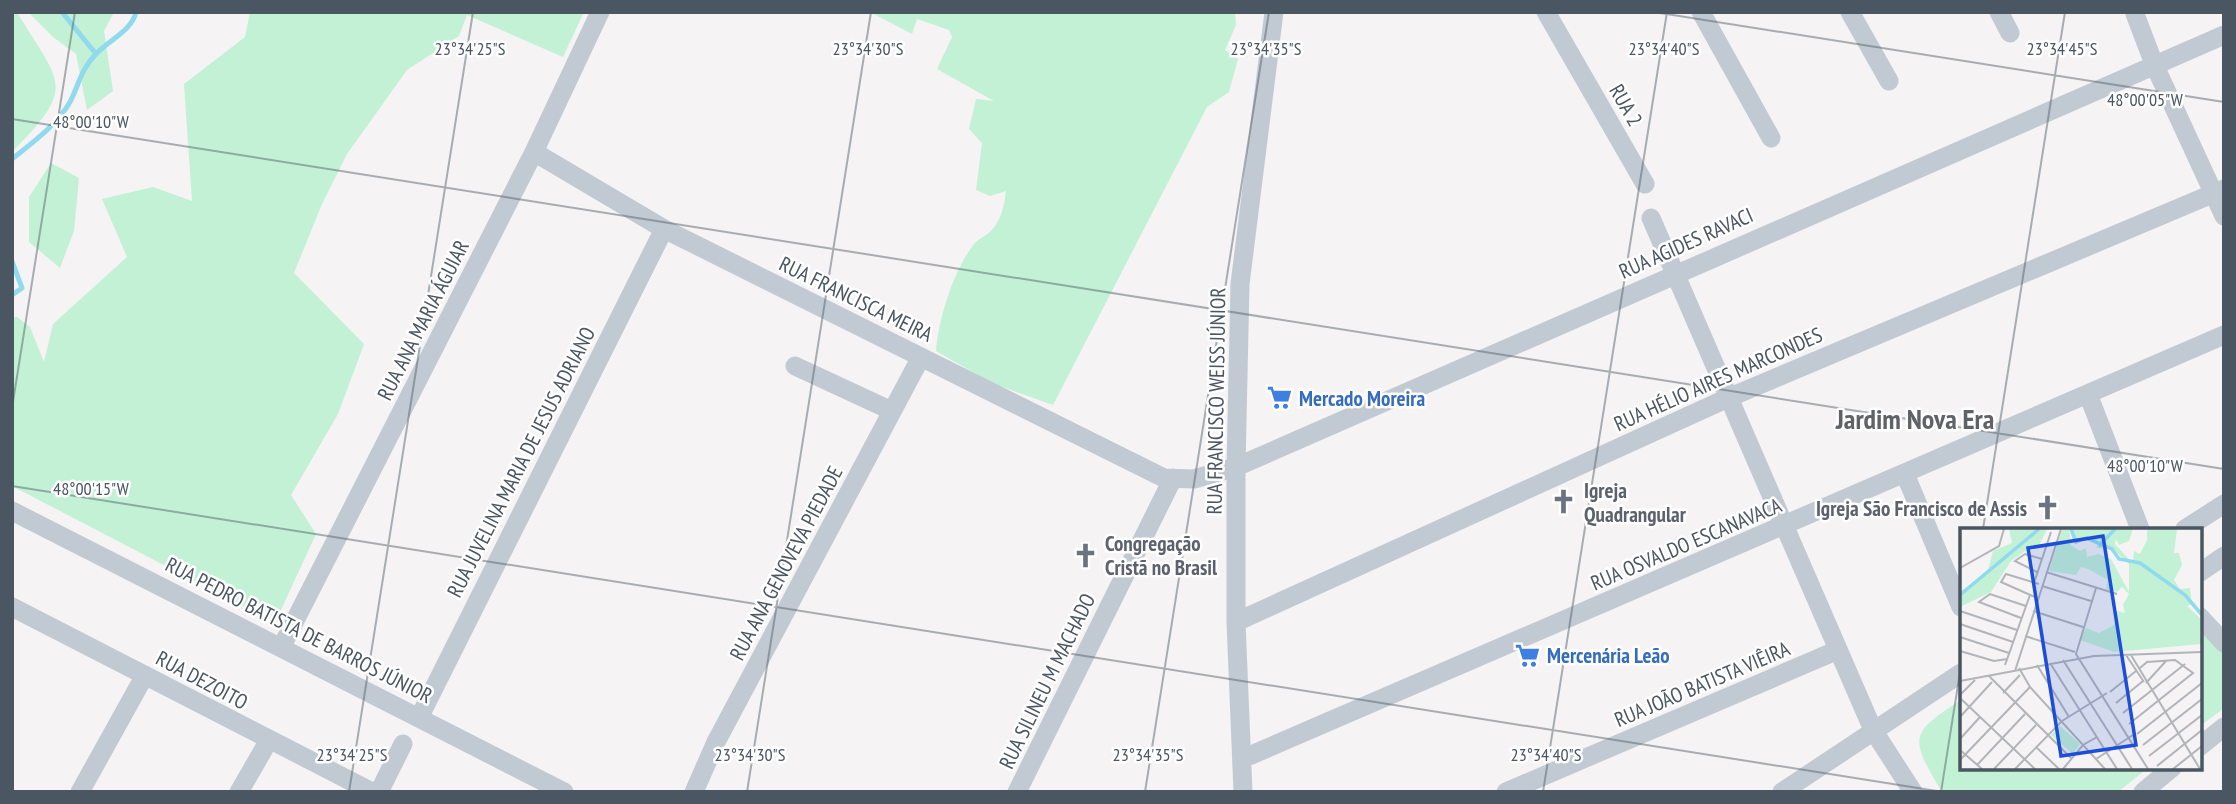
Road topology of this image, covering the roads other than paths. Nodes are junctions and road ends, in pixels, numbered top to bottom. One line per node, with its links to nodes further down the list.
1 (600, 12): 13 (street, RUA ANA MARIA ÁGUIAR)
2 (1274, 12): 26 (street, RUA FRANCISCO WEISS JÚNIOR)
3 (1546, 12): 14 (street, RUA 2)
4 (1701, 12): 12 (street)
5 (1850, 12): 11 (street)
6 (1999, 12): 8 (street)
7 (2136, 14): 10 (street)
8 (2010, 33)
9 (2224, 35): 10 (street, RUA AGIDES RAVACI)
10 (2154, 64): 15 (street); 19 (street, RUA AGIDES RAVACI)
11 (1889, 81)
12 (1771, 138)
13 (534, 152): 18 (street, RUA FRANCISCA MEIRA); 41 (street, RUA ANA MARIA ÁGUIAR)
14 (1646, 184)
15 (2219, 191): 16 (street); 24 (street, RUA HÉLIO AIRES MARCONDES)
16 (2224, 216)
17 (1651, 218): 19 (street)
18 (664, 229): 21 (street, RUA FRANCISCA MEIRA); 45 (street, RUA JUVELINA MARIA DE JESUS ADRIANO)
19 (1673, 273): 24 (street); 26 (street, RUA AGIDES RAVACI)
20 (2224, 335): 23 (street, RUA OSVALDO ESCANAVACA)
21 (921, 357): 25 (street, RUA ANA GENOVEVA PIEDADE); 28 (street, RUA FRANCISCA MEIRA)
22 (795, 366): 25 (street)
23 (2088, 394): 27 (street, RUA OSVALDO ESCANAVACA); 32 (street)
24 (1728, 398): 31 (street); 39 (street, RUA HÉLIO AIRES MARCONDES)
25 (892, 411): 58 (street, RUA ANA GENOVEVA PIEDADE)
26 (1236, 467): 28 (street, RUA AGIDES RAVACI); 39 (street, RUA FRANCISCO WEISS JÚNIOR)
27 (1905, 474): 31 (street, RUA OSVALDO ESCANAVACA); 36 (street)
28 (1168, 478): 59 (street, RUA SILINEU M MACHADO)
29 (2224, 504): 33 (street)
30 (12, 511): 41 (street, RUA PEDRO BATISTA DE BARROS JÚNIOR)
31 (1784, 527): 42 (street); 51 (street, RUA OSVALDO ESCANAVACA)
32 (2140, 528)
33 (2187, 528)
34 (2224, 556): 35 (street)
35 (2201, 572)
36 (1960, 605)
37 (12, 607): 44 (street, RUA DEZOITO)
38 (2201, 618): 40 (street)
39 (1236, 622): 51 (street, RUA FRANCISCO WEISS JÚNIOR)
40 (2224, 643)
41 (282, 646): 45 (street, RUA PEDRO BATISTA DE BARROS JÚNIOR)
42 (1838, 650): 47 (street); 61 (street, RUA JOÃO BATISTA VIÊIRA)
43 (1960, 674): 47 (street)
44 (145, 675): 48 (street, RUA DEZOITO); 53 (street)
45 (420, 716): 57 (street, RUA PEDRO BATISTA DE BARROS JÚNIOR)
46 (2224, 727): 50 (street)
47 (1873, 730): 62 (street); 63 (street)
48 (269, 740): 54 (street); 55 (street, RUA DEZOITO)
49 (402, 744): 56 (street)
50 (2201, 745)
51 (1242, 759): 60 (street, RUA FRANCISCO WEISS JÚNIOR)
52 (2171, 769): 64 (street)
53 (80, 792)
54 (239, 792)
55 (372, 792)
56 (379, 792)
57 (564, 792)
58 (694, 792)
59 (1017, 792)
60 (1243, 792)
61 (1506, 792)
62 (1782, 792)
63 (1913, 792)
64 (2143, 792)

